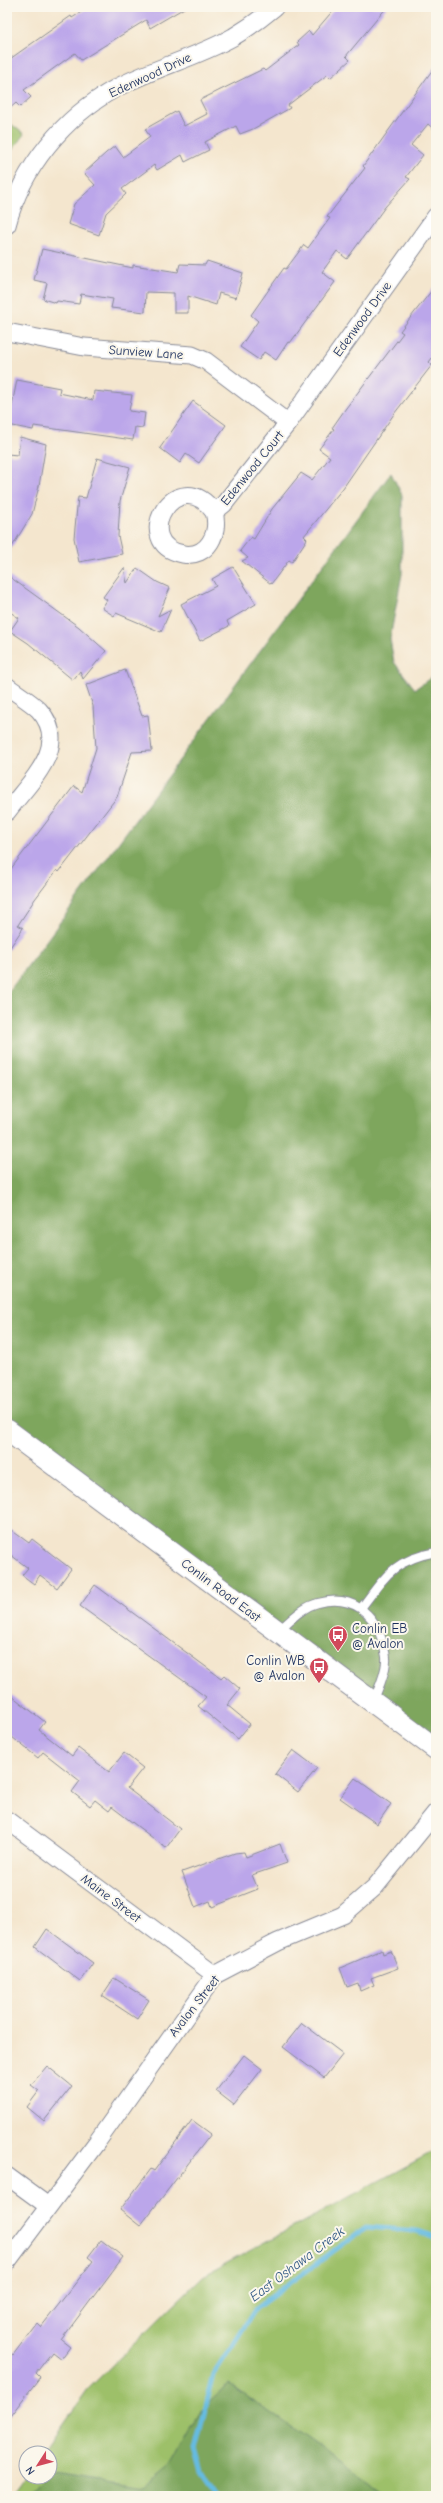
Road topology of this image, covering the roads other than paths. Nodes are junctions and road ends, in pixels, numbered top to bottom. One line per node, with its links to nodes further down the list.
1 (275, 7): 3 (street, Edenwood Drive)
2 (436, 216): 5 (street, Edenwood Drive)
3 (7, 225)
4 (7, 332): 5 (street, Sunview Lane)
5 (288, 423): 6 (street, Edenwood Court)
6 (214, 512)
7 (7, 686): 8 (street)
8 (7, 812)
9 (7, 1430): 12 (street, Conlin Road East)
10 (436, 1552): 11 (lane)
11 (362, 1608): 12 (lane); 13 (lane)
12 (277, 1632): 13 (street, Conlin Road East)
13 (373, 1703): 14 (street, Conlin Road East)
14 (436, 1749)
15 (436, 1812): 17 (street, Avalon Street)
16 (7, 1820): 17 (street, Maine Street)
17 (215, 1975): 19 (street, Avalon Street)
18 (7, 2176): 19 (street)
19 (48, 2206): 20 (street, Avalon Street)
20 (7, 2262)

